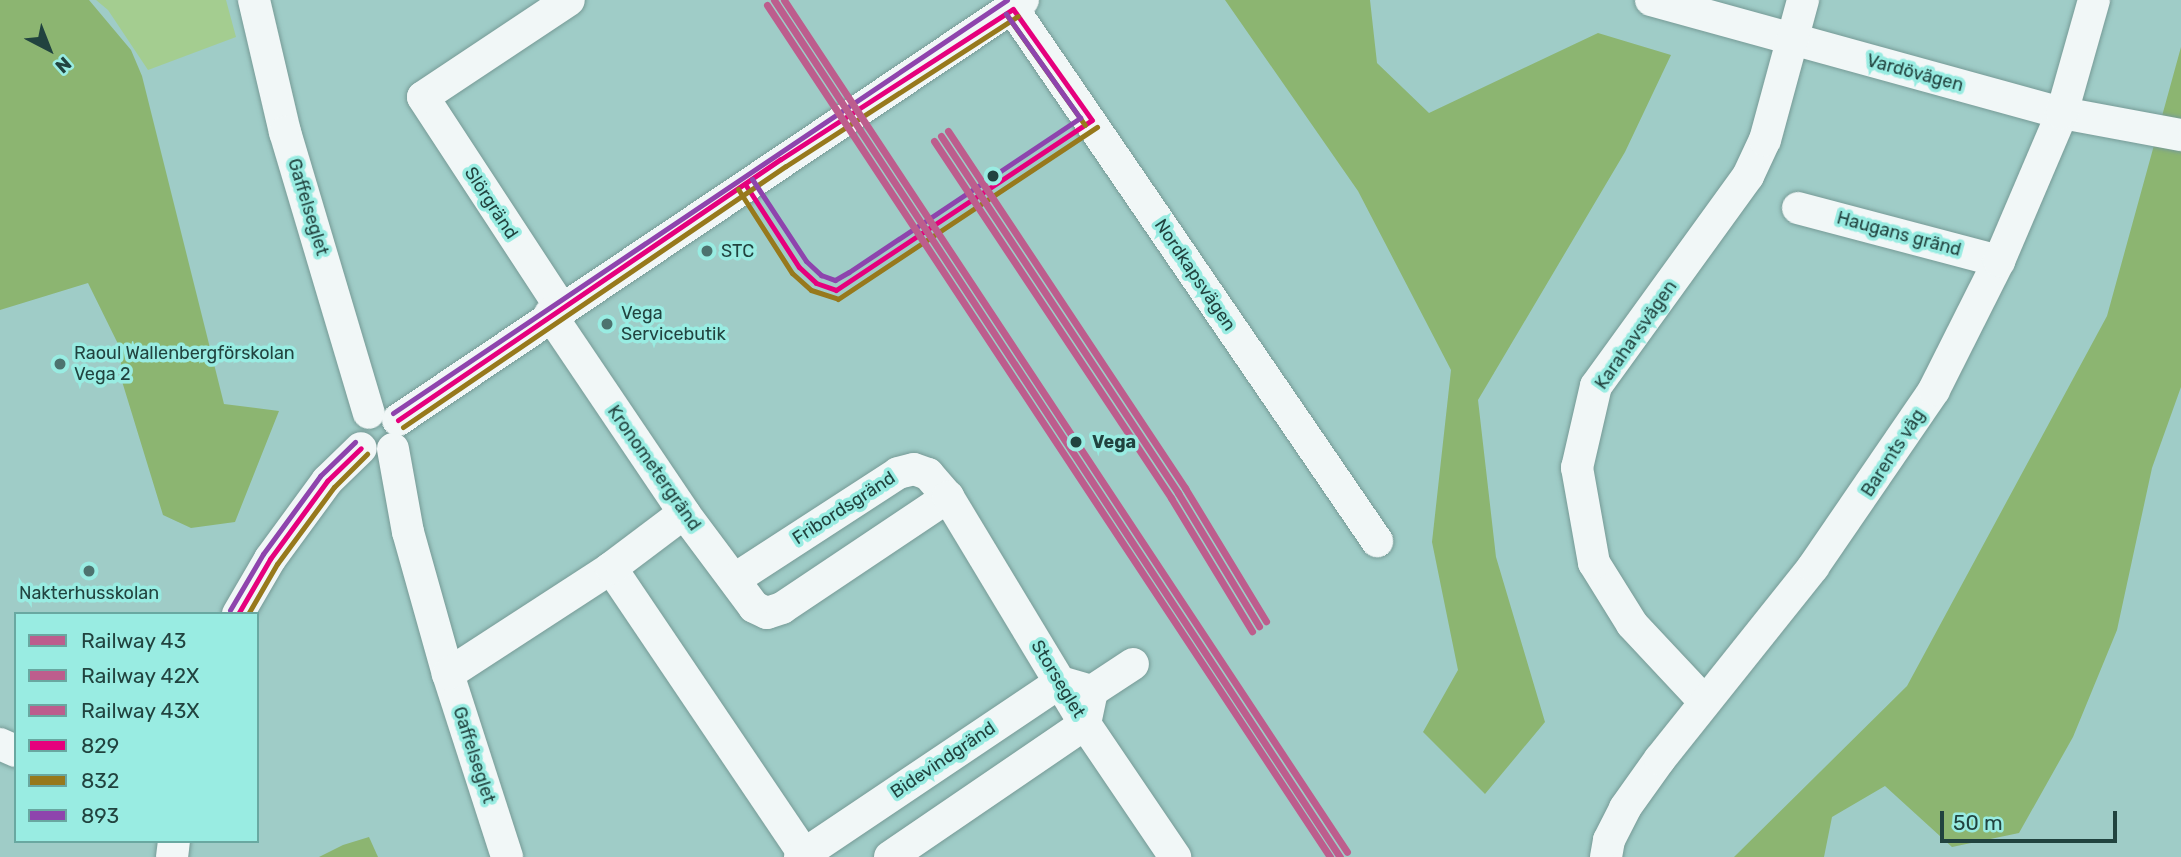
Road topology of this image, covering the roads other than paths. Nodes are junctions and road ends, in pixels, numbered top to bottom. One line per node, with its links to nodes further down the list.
1 (254, 0): 13 (street, Gaffelseglet)
2 (569, 0): 12 (street, Slörgränd)
3 (1651, 0): 7 (street, Vardövägen)
4 (1803, 0): 7 (street, Karahavsvägen)
5 (2094, 0): 8 (street, Barents väg)
6 (1018, 5): 12 (street); 16 (street, Nordkapsvägen)
7 (1794, 39): 8 (street, Vardövägen); 24 (street, Karahavsvägen)
8 (2062, 113): 9 (street, Vardövägen); 11 (street, Barents väg)
9 (2181, 135)
10 (1798, 208): 11 (street, Haugans gränd)
11 (1999, 261): 24 (street, Barents väg)
12 (555, 311): 13 (street); 15 (street, Kronometergränd)
13 (387, 427): 19 (street); 21 (street, Gaffelseglet)
14 (948, 497): 18 (street, Fribordsgränd); 18 (street, Kronometergränd); 22 (street, Storseglet)
15 (684, 513): 17 (street); 18 (street, Kronometergränd)
16 (1377, 541)
17 (611, 568): 21 (street); 27 (street)
18 (735, 579)
19 (239, 612)
20 (1133, 664): 23 (street)
21 (448, 674): 28 (street, Gaffelseglet)
22 (1060, 682): 23 (street); 25 (street, Storseglet); 26 (street, Bidevindgränd)
23 (1092, 691): 25 (street)
24 (1703, 700): 31 (street, Barents väg)
25 (1085, 724): 29 (street); 30 (street, Storseglet)
26 (861, 815): 27 (street, Bidevindgränd); 29 (street)
27 (802, 856)
28 (507, 857)
29 (889, 857)
30 (1175, 857)
31 (1606, 857)

